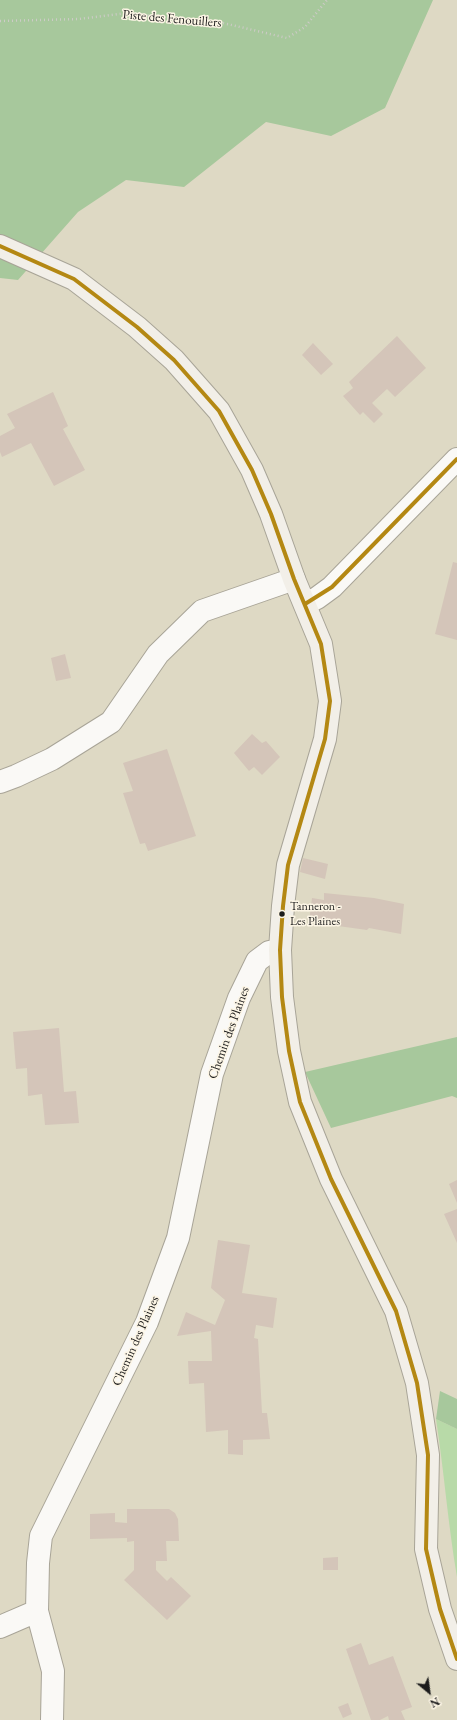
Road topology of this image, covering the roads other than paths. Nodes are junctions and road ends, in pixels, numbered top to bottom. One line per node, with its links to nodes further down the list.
1 (0, 246): 3 (street)
2 (457, 459): 4 (street)
3 (294, 579): 4 (street); 5 (street)
4 (305, 604): 6 (street)
5 (0, 782)
6 (280, 950): 7 (street, Chemin des Plaines); 9 (street)
7 (37, 1611): 8 (street); 10 (street, Chemin des Plaines)
8 (0, 1627)
9 (457, 1659)
10 (52, 1720)

